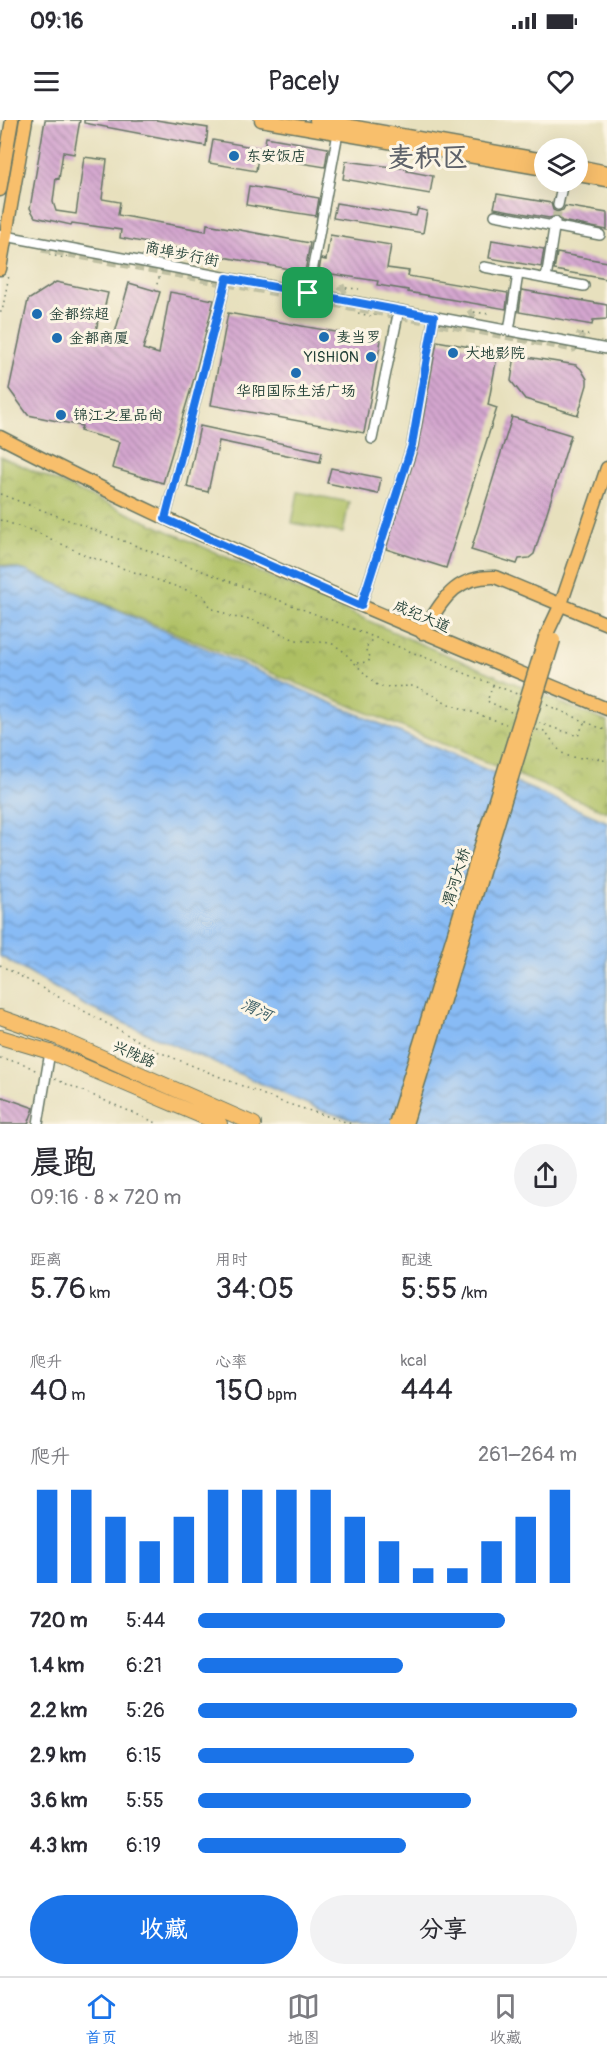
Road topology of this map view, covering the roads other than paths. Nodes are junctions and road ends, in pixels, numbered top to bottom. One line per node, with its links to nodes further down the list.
1 (12, 120): 12 (main road)
2 (26, 120): 18 (main road)
3 (261, 120): 5 (main road)
4 (316, 120): 6 (main road)
5 (338, 133): 7 (main road); 25 (street)
6 (534, 158)
7 (534, 168)
8 (588, 168): 9 (main road)
9 (607, 171)
10 (588, 177): 11 (main road)
11 (607, 180)
12 (0, 190)
13 (561, 192): 14 (street)
14 (558, 205)
15 (495, 215): 16 (street)
16 (555, 223): 17 (street); 23 (street)
17 (600, 235)
18 (3, 236): 20 (main road); 22 (street, 商埠步行街)
19 (484, 267): 21 (street)
20 (0, 269)
21 (518, 274): 23 (street); 28 (street)
22 (227, 278): 25 (street, 商埠步行街); 34 (street)
23 (546, 279): 24 (street)
24 (584, 286)
25 (308, 293): 26 (street, 商埠步行街)
26 (399, 310): 27 (street, 商埠步行街); 31 (street)
27 (434, 317): 28 (street, 商埠步行街); 36 (street)
28 (509, 331): 29 (street, 商埠步行街)
29 (607, 349)
30 (0, 437): 34 (main road, 成纪大道)
31 (372, 439)
32 (607, 468): 33 (main road)
33 (603, 494): 35 (main road)
34 (165, 519): 36 (main road, 成纪大道)
35 (561, 604): 37 (main road); 38 (main road); 39 (main road)
36 (361, 606): 38 (main road, 成纪大道)
37 (607, 624)
38 (422, 633): 40 (main road, 成纪大道)
39 (549, 639): 49 (main road, 渭河大桥, bridge); 50 (main road, 渭河大桥, bridge)
40 (607, 709)
41 (0, 1017): 48 (highway, 兴陇路)
42 (0, 1037): 43 (highway, 兴陇路)
43 (20, 1042): 44 (main road); 45 (highway, 兴陇路)
44 (0, 1046)
45 (51, 1052): 46 (street); 47 (highway, 兴陇路)
46 (38, 1124)
47 (220, 1124)
48 (254, 1124)
49 (395, 1124)
50 (406, 1124)

